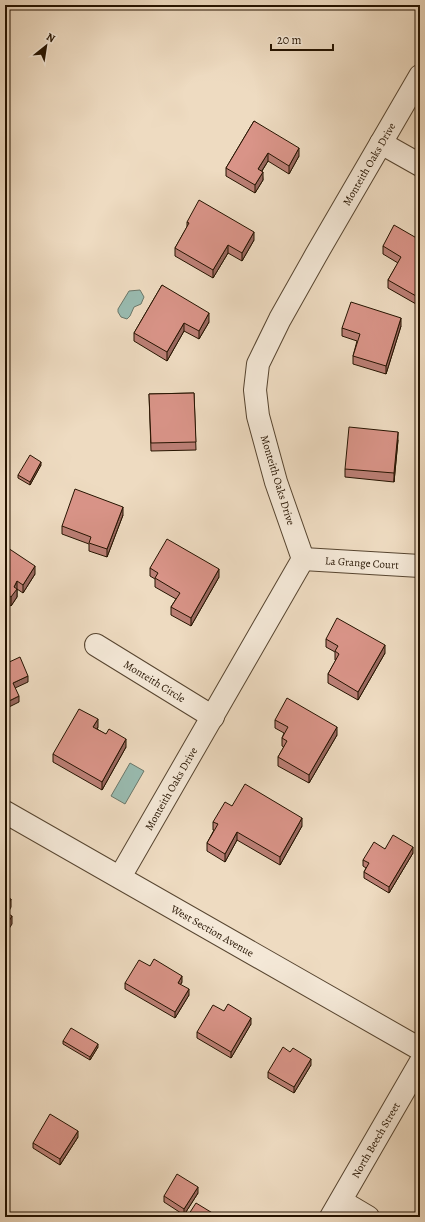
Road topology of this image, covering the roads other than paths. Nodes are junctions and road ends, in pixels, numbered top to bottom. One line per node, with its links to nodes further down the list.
1 (420, 76): 2 (street, Monteith Oaks Drive)
2 (381, 143): 3 (street); 4 (street, Monteith Oaks Drive)
3 (420, 165)
4 (303, 559): 5 (street, La Grange Court); 7 (street, Monteith Oaks Drive)
5 (420, 566)
6 (96, 645): 7 (street, Monteith Circle)
7 (213, 717): 9 (street, Monteith Oaks Drive)
8 (5, 812): 9 (street, West Section Avenue)
9 (120, 877): 10 (street, West Section Avenue)
10 (420, 1049)
11 (420, 1063): 12 (street, North Beech Street)
12 (336, 1209): 13 (street)
13 (368, 1217)

